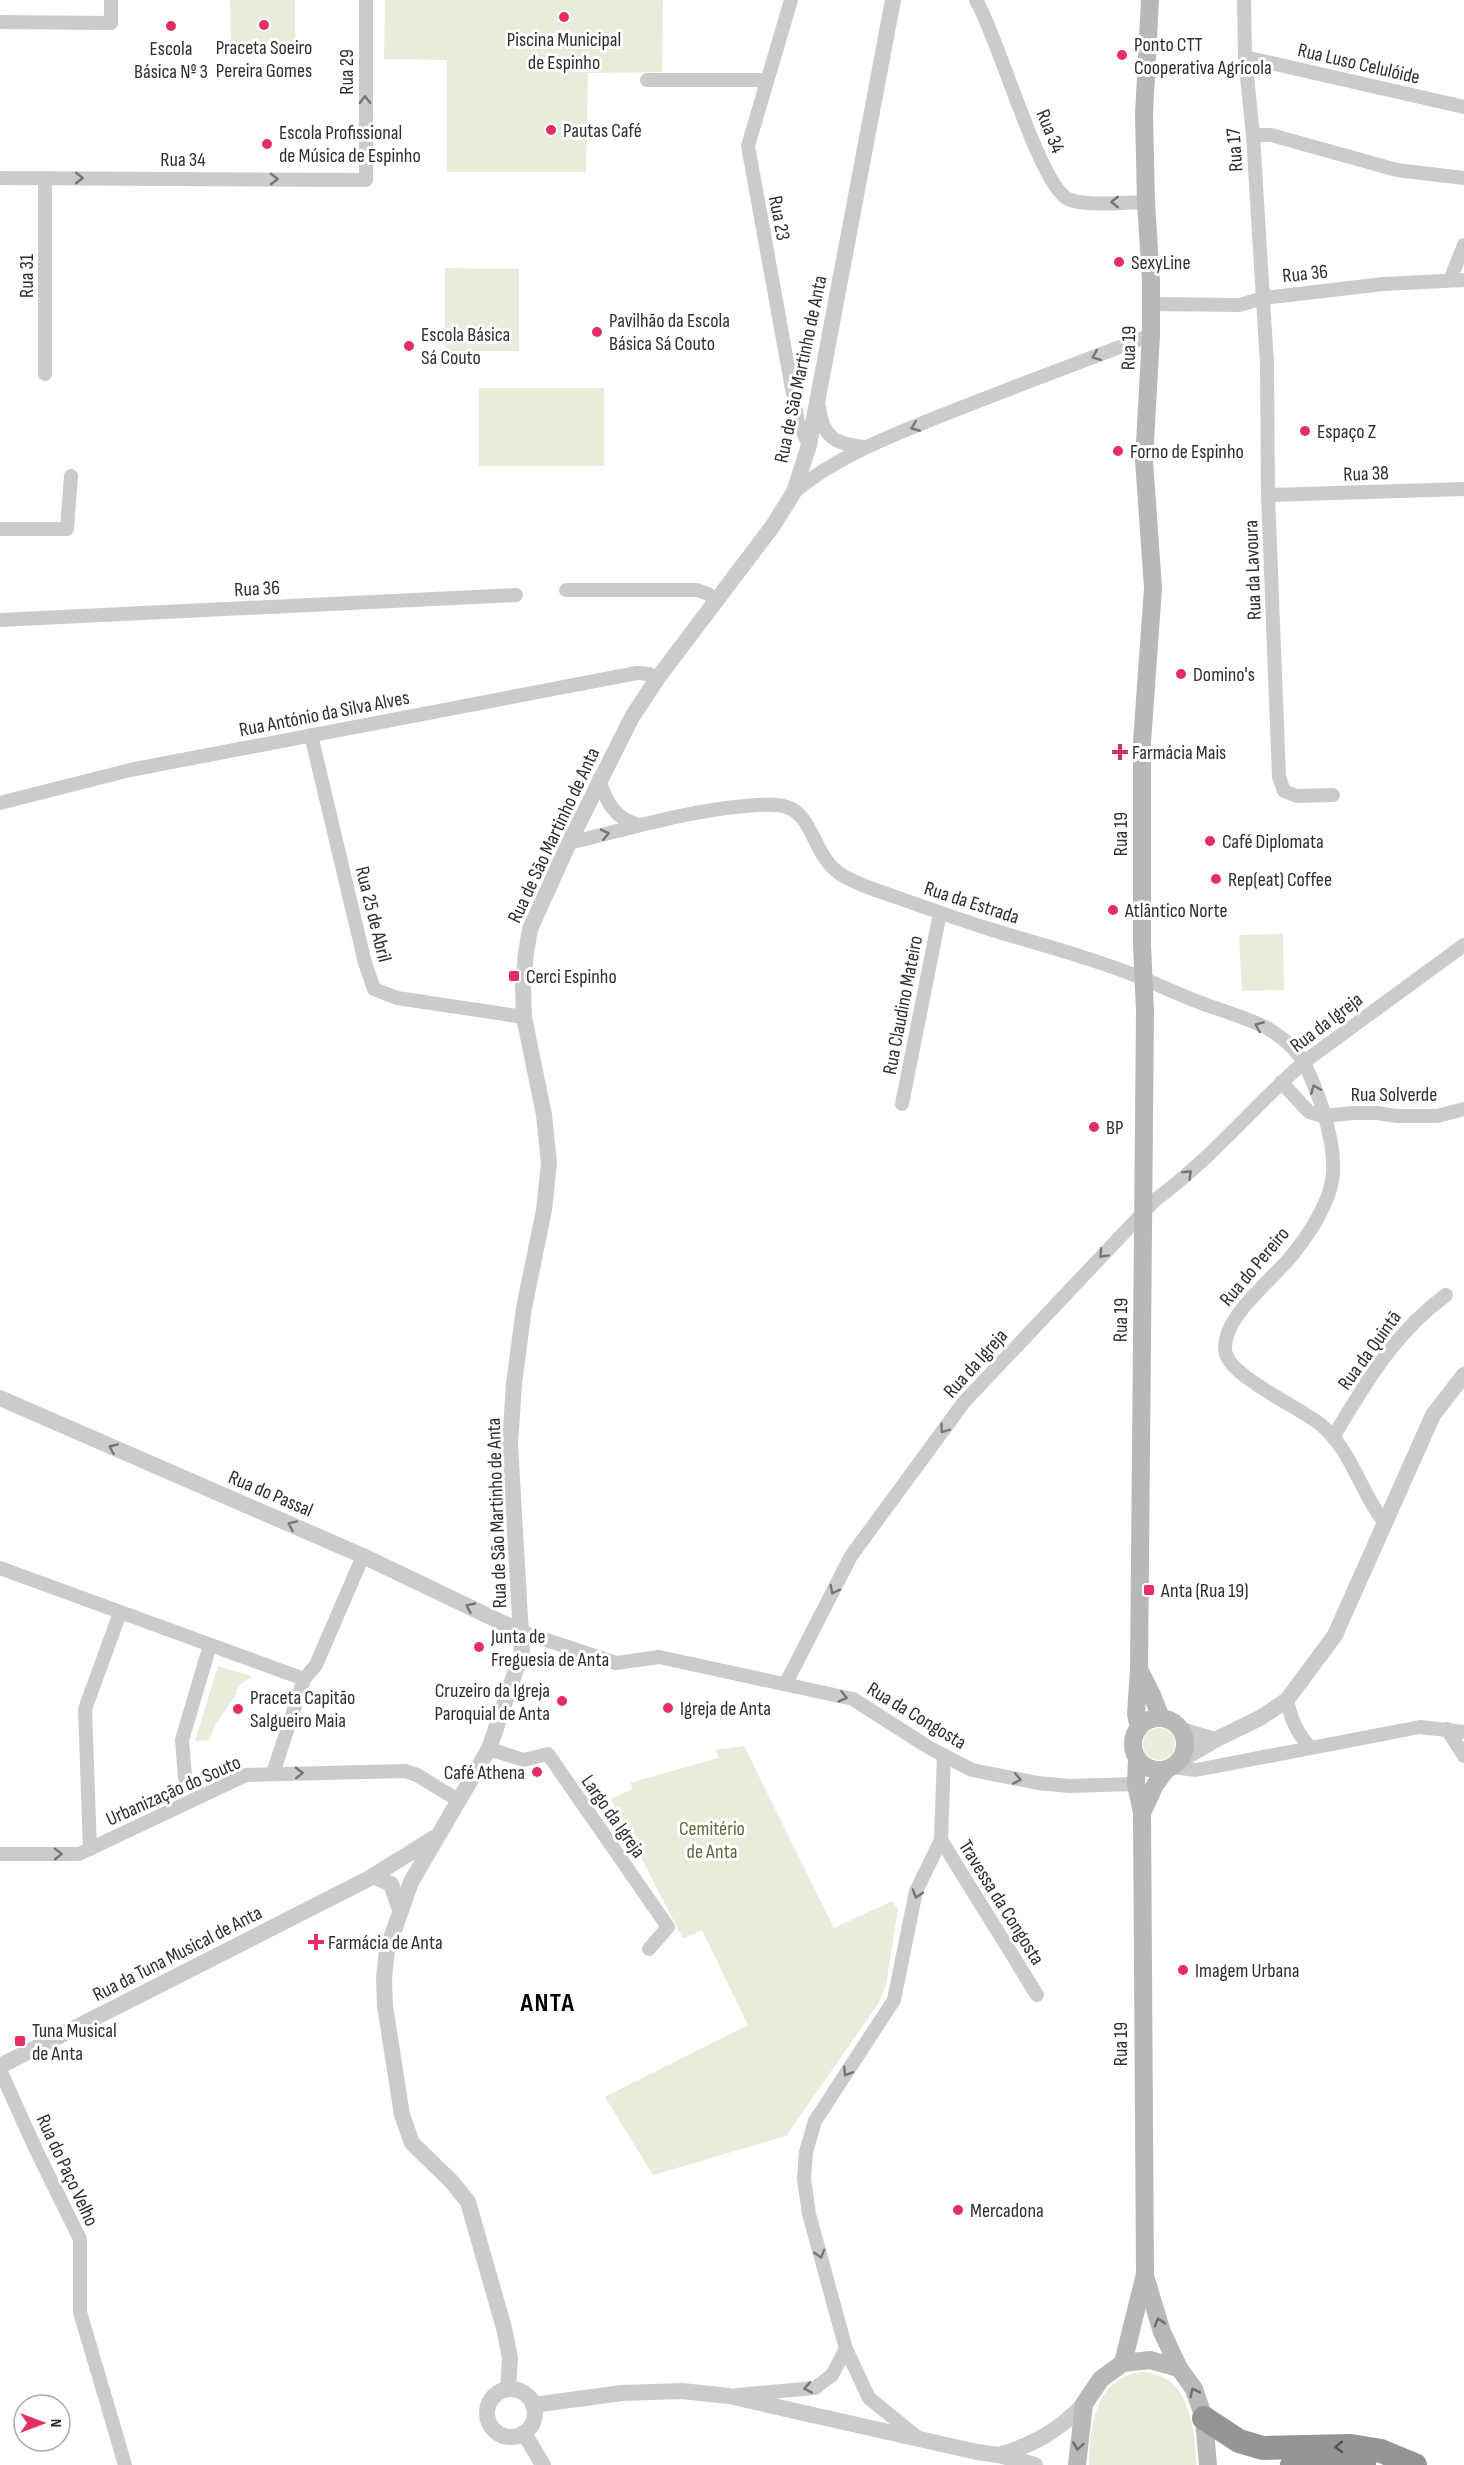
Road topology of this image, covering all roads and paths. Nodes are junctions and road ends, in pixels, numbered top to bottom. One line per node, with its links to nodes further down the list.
1 (111, 0): 8 (street)
2 (366, 0): 17 (street, Rua 29, one-way to 2)
3 (791, 0): 11 (street, Rua 23)
4 (893, 0): 25 (street, Rua de São Martinho de Anta)
5 (976, 0): 18 (street, Rua 34, one-way to 5)
6 (1150, 0): 18 (main road, Rua 19)
7 (1244, 0): 9 (street, Rua 17)
8 (0, 22)
9 (1245, 57): 12 (street, Rua Luso Celulóide); 13 (street, Rua 17)
10 (647, 80): 11 (street)
11 (766, 80): 26 (street, Rua 23)
12 (1464, 107)
13 (1253, 135): 16 (street); 21 (street, Rua 17)
14 (0, 178): 15 (street, Rua 34)
15 (45, 178): 17 (street, Rua 34, one-way to 17); 24 (street, Rua 31)
16 (1464, 178)
17 (366, 180)
18 (1146, 202): 22 (main road, Rua 19)
19 (1464, 245): 20 (street)
20 (1457, 280): 21 (street, Rua 36)
21 (1264, 298): 22 (street, Rua 36); 31 (street, Rua da Lavoura)
22 (1151, 304): 23 (main road, Rua 19)
23 (1151, 335): 27 (street, one-way to 27); 48 (main road, Rua 19)
24 (45, 374)
25 (818, 396): 26 (street, Rua de São Martinho de Anta); 27 (street)
26 (808, 445): 30 (street, Rua de São Martinho de Anta)
27 (865, 447): 30 (street)
28 (71, 476): 32 (street)
29 (1464, 489): 31 (street, Rua 38)
30 (794, 492): 35 (street, Rua de São Martinho de Anta)
31 (1268, 495): 40 (street, Rua da Lavoura)
32 (0, 529)
33 (566, 590): 35 (street)
34 (516, 595): 36 (street, Rua 36)
35 (716, 601): 37 (street, Rua de São Martinho de Anta)
36 (0, 620)
37 (657, 679): 38 (street, Rua António da Silva Alves); 39 (street, Rua de São Martinho de Anta)
38 (311, 735): 41 (street, Rua António da Silva Alves); 49 (street, Rua 25 de Abril)
39 (599, 779): 42 (street, Rua de São Martinho de Anta); 43 (street)
40 (1333, 795)
41 (0, 802)
42 (586, 807): 43 (street); 45 (street, Rua de São Martinho de Anta)
43 (613, 811): 44 (street)
44 (641, 826): 45 (street, Rua da Estrada, one-way to 44); 46 (street, Rua da Estrada)
45 (569, 843): 49 (street, Rua de São Martinho de Anta)
46 (940, 913): 48 (street, Rua da Estrada); 52 (street, Rua Claudino Mateiro)
47 (1464, 945): 50 (street, Rua da Igreja)
48 (1143, 979): 50 (street, Rua da Estrada, one-way to 48); 55 (main road, Rua 19)
49 (524, 1017): 64 (street, Rua de São Martinho de Anta)
50 (1304, 1062): 51 (street, Rua da Igreja); 54 (street, Rua do Pereiro, one-way to 50)
51 (1281, 1082): 54 (street); 55 (street, Rua da Igreja, one-way to 51)
52 (902, 1104)
53 (1464, 1109): 54 (street, Rua Solverde)
54 (1323, 1116): 59 (street, Rua do Pereiro)
55 (1144, 1212): 66 (main road, Rua 19); 68 (street, Rua da Igreja, one-way to 68)
56 (1446, 1295): 59 (street, Rua da Quintã)
57 (1464, 1375): 60 (street)
58 (0, 1398): 61 (street, Rua do Passal, one-way to 58)
59 (1333, 1437): 60 (street, Rua do Pereiro)
60 (1384, 1522): 69 (street)
61 (363, 1556): 64 (street, Rua do Passal, one-way to 61); 67 (street)
62 (0, 1568): 63 (street)
63 (120, 1613): 65 (street); 89 (street, Urbanização do Souto)
64 (522, 1632): 68 (street); 77 (street, Rua de São Martinho de Anta)
65 (210, 1645): 67 (street); 83 (street, Urbanização do Souto)
66 (1139, 1670): 70 (main road, Rua 19); 71 (main road, Rua 19)
67 (304, 1679): 82 (street)
68 (786, 1683): 78 (street, Rua da Congosta, one-way to 78)
69 (1287, 1700): 75 (street); 76 (street)
70 (1161, 1718): 71 (main road); 73 (main road)
71 (1139, 1728): 80 (main road)
72 (1448, 1729): 74 (street); 76 (street); 79 (street)
73 (1181, 1730): 75 (street); 81 (main road)
74 (1464, 1731)
75 (1215, 1740): 81 (street)
76 (1310, 1747): 81 (street)
77 (489, 1749): 85 (street, Rua de São Martinho de Anta); 95 (street, Largo da Igreja)
78 (944, 1755): 84 (street, Rua da Congosta, one-way to 84); 88 (street, Travessa da Congosta)
79 (1464, 1756)
80 (1137, 1759): 81 (main road); 84 (main road, Rua 19)
81 (1173, 1766): 86 (main road, Rua 19)
82 (273, 1773): 85 (street, Urbanização do Souto, one-way to 85); 89 (street, Urbanização do Souto)
83 (185, 1778)
84 (1136, 1784): 86 (main road, Rua 19)
85 (458, 1800): 87 (street, Rua de São Martinho de Anta)
86 (1142, 1814): 99 (main road, Rua 19)
87 (437, 1836): 91 (street, Rua da Tuna Musical de Anta); 93 (street, Rua de São Martinho de Anta)
88 (941, 1840): 96 (street, Travessa da Congosta); 100 (street, one-way to 100)
89 (90, 1849): 90 (street, Urbanização do Souto, one-way to 89)
90 (0, 1854)
91 (393, 1864): 92 (street, Rua da Tuna Musical de Anta); 93 (street)
92 (373, 1876): 94 (street); 97 (street, Rua da Tuna Musical de Anta)
93 (411, 1882): 94 (street, Rua de São Martinho de Anta)
94 (400, 1910): 103 (street, Rua de São Martinho de Anta)
95 (649, 1948)
96 (1037, 1995)
97 (0, 2066)
98 (0, 2070): 111 (street, Rua do Paço Velho)
99 (1145, 2274): 101 (main road, Rua 19); 102 (main road, Rua 19, one-way to 99)
100 (846, 2349): 104 (street, one-way to 104); 109 (street)
101 (1124, 2363): 102 (main road); 105 (main road)
102 (1179, 2368): 107 (main road, Rua 19, one-way to 102)
103 (508, 2389): 106 (street); 108 (street)
104 (729, 2396): 106 (street); 109 (street)
105 (1084, 2404): 110 (street); 114 (main road, one-way to 114)
106 (533, 2405): 108 (street)
107 (1204, 2418): 115 (main road, Rua 19); 118 (highway, one-way to 107)
108 (524, 2433): 112 (street)
109 (918, 2439): 110 (street)
110 (999, 2455): 113 (street)
111 (125, 2465)
112 (543, 2465)
113 (1035, 2465)
114 (1077, 2465)
115 (1208, 2465)
116 (1292, 2465): 117 (highway)
117 (1364, 2465)
118 (1415, 2465)

